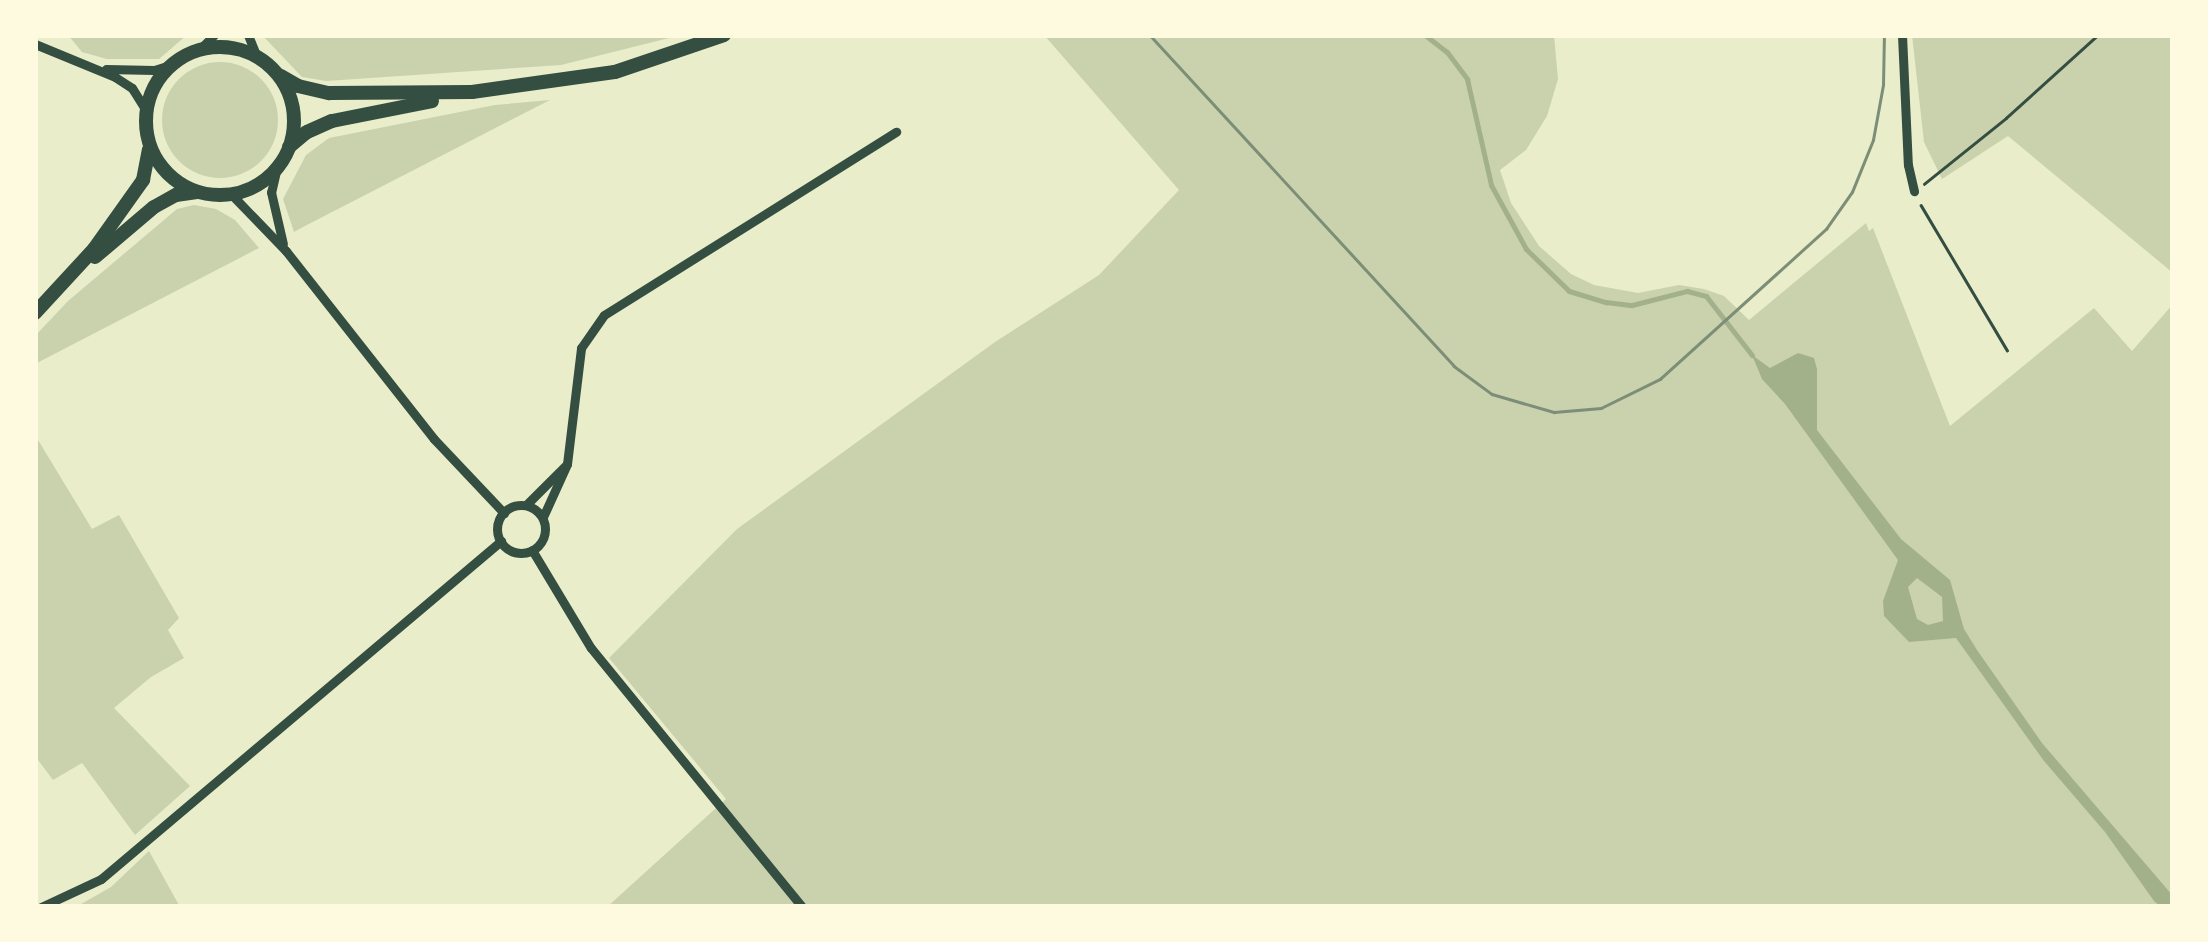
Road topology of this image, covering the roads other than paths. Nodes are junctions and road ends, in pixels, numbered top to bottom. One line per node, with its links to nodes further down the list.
1 (214, 35): 6 (street)
2 (248, 35): 7 (street)
3 (724, 35): 11 (main road)
4 (1902, 35): 18 (street)
5 (35, 44): 9 (street)
6 (200, 49): 7 (main road); 8 (main road)
7 (257, 57): 10 (main road)
8 (170, 65): 9 (street); 12 (main road)
9 (98, 68): 12 (street)
10 (276, 73): 11 (main road); 15 (main road)
11 (472, 92): 15 (main road)
12 (146, 110): 14 (main road)
13 (896, 132): 23 (street)
14 (150, 144): 17 (main road); 21 (main road)
15 (288, 147): 16 (main road)
16 (277, 167): 19 (main road); 20 (street)
17 (200, 192): 19 (main road); 21 (main road)
18 (1914, 192)
19 (231, 194): 20 (street)
20 (286, 251): 25 (street)
21 (60, 287): 22 (main road)
22 (35, 313)
23 (567, 464): 24 (street); 26 (street)
24 (526, 505): 25 (street); 26 (street)
25 (504, 513): 27 (street)
26 (543, 518): 28 (street)
27 (501, 540): 28 (street); 29 (street)
28 (532, 550): 30 (street)
29 (41, 907)
30 (802, 907)

